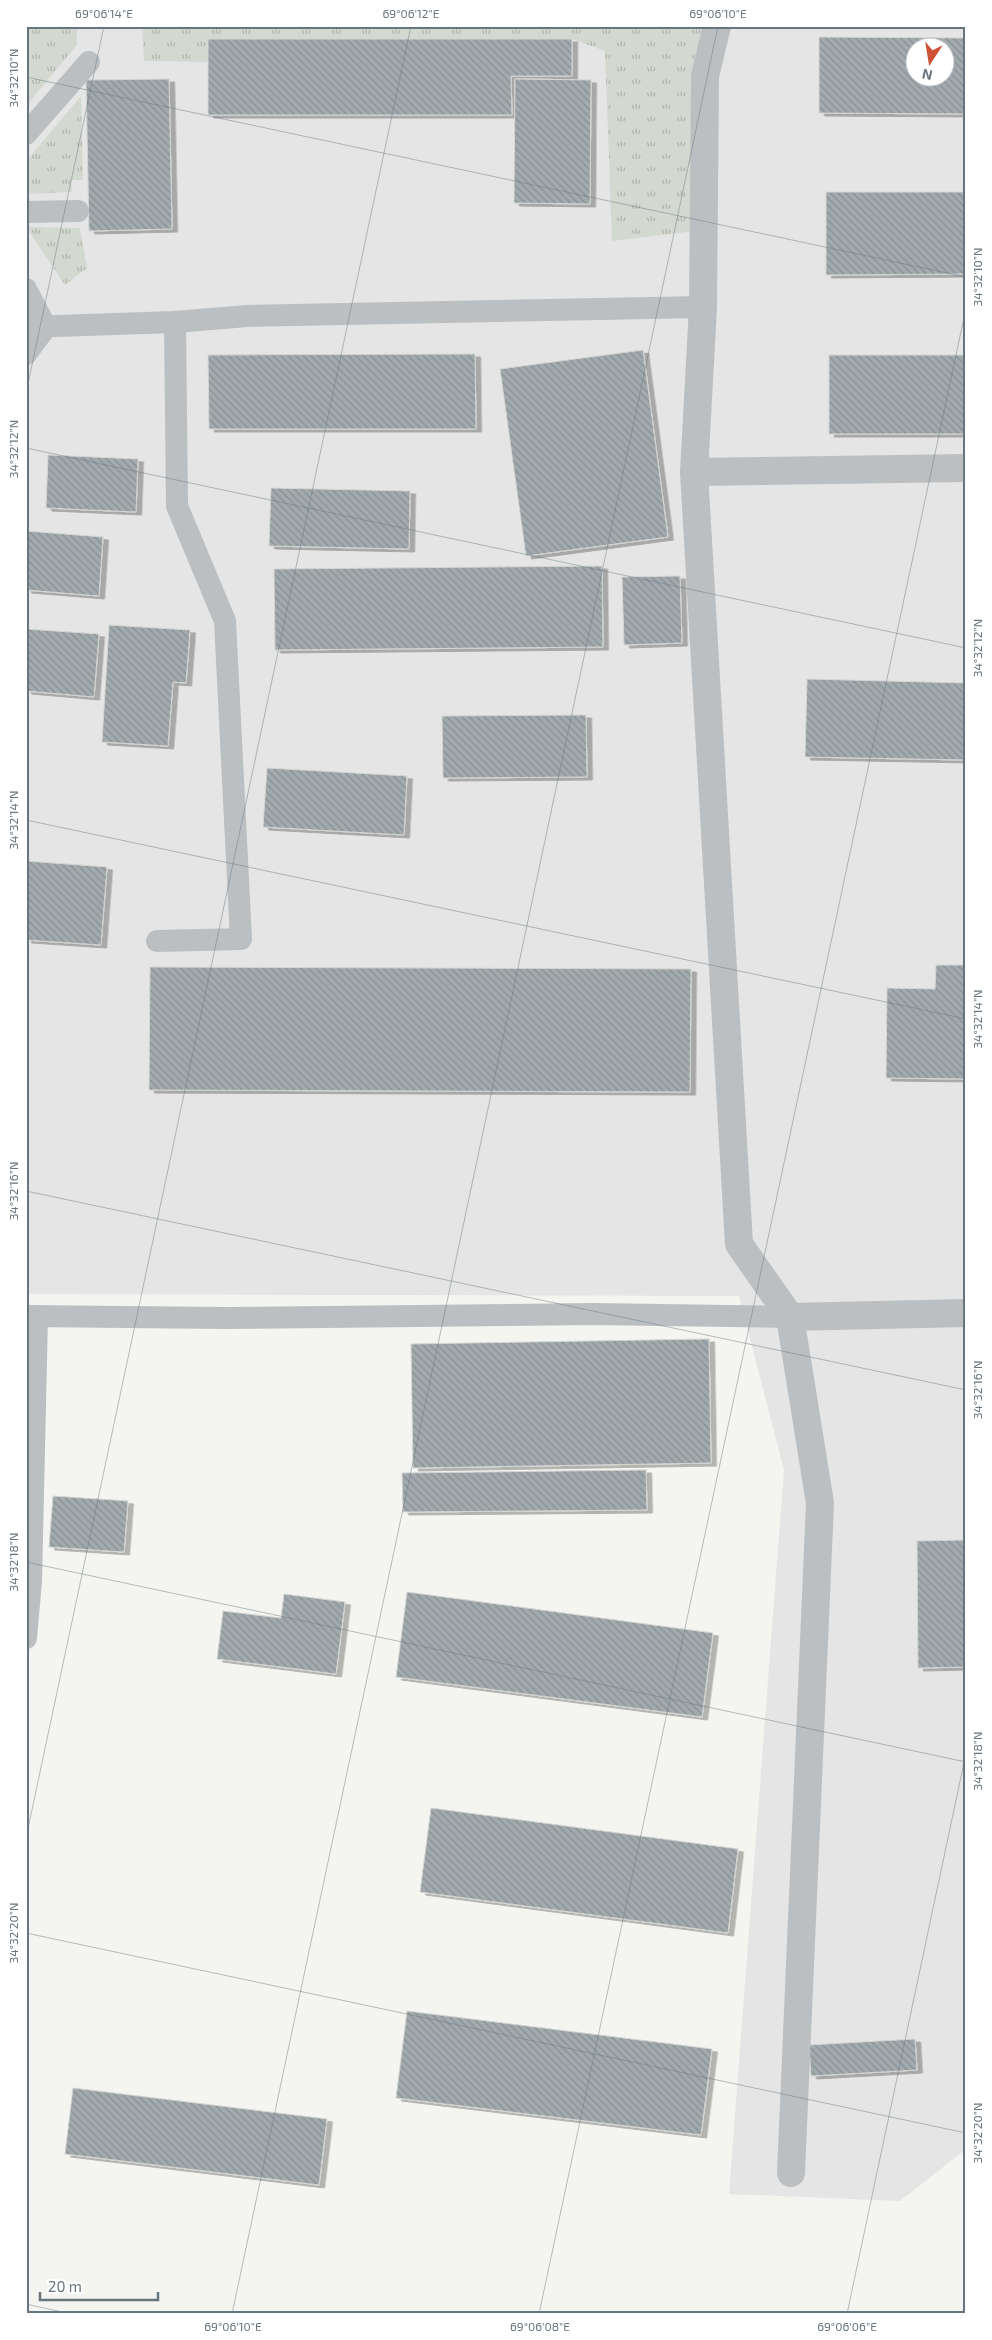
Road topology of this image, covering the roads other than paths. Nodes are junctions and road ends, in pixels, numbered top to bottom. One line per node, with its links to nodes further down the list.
1 (717, 26): 7 (street)
2 (89, 62): 3 (lane)
3 (26, 134)
4 (78, 211): 5 (lane)
5 (26, 212)
6 (26, 289): 9 (lane)
7 (703, 307): 8 (lane); 12 (street)
8 (175, 322): 9 (lane); 13 (lane)
9 (36, 327): 10 (lane)
10 (26, 354)
11 (966, 468): 12 (street)
12 (694, 472): 16 (street)
13 (157, 941)
14 (966, 1313): 16 (street)
15 (32, 1316): 16 (lane); 17 (lane)
16 (790, 1317): 18 (street)
17 (26, 1638)
18 (791, 2173)

